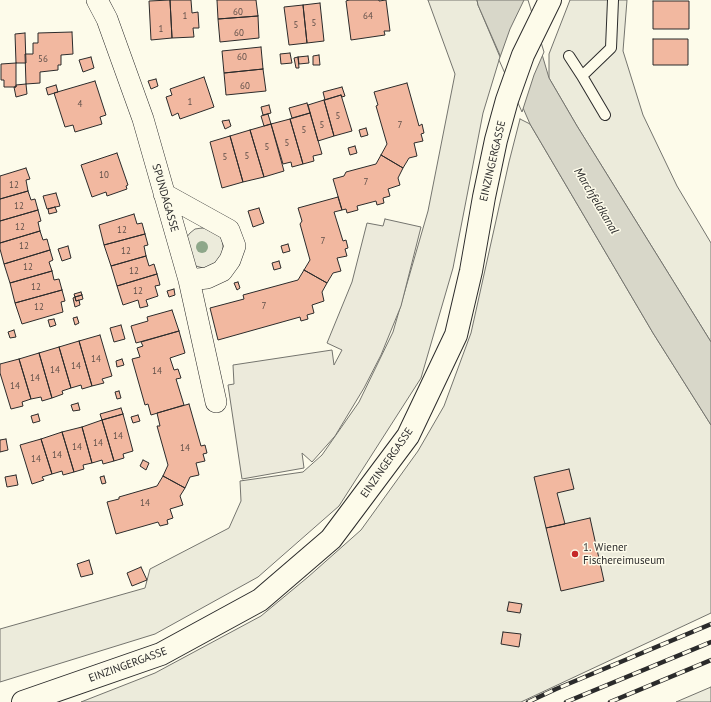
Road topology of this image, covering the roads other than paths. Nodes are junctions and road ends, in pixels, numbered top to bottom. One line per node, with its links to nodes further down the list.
1 (97, 0): 7 (street, SPUNDAGASSE)
2 (550, 0): 10 (main road, EINZINGERGASSE)
3 (612, 0): 5 (lane)
4 (569, 56): 5 (lane)
5 (582, 76): 6 (lane)
6 (605, 115)
7 (164, 194): 8 (street, SPUNDAGASSE); 8 (street)
8 (189, 280): 9 (street, SPUNDAGASSE)
9 (216, 402)
10 (23, 702)

